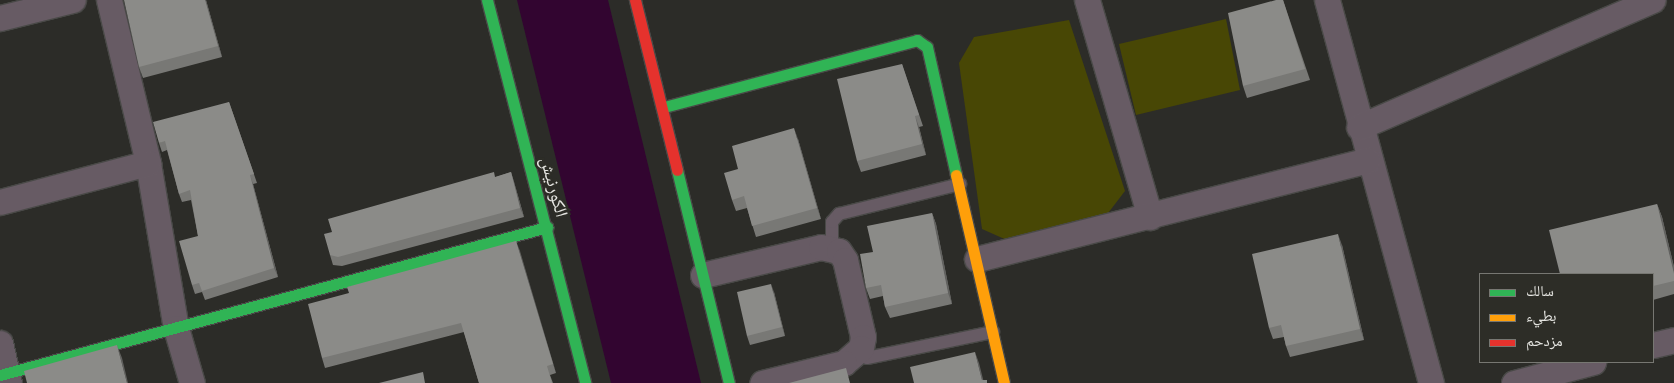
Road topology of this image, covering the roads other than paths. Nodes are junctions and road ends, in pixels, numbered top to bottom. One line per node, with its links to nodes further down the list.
1 (73, 0): 8 (street)
2 (109, 0): 12 (street)
3 (488, 0): 16 (street, الكورنيش)
4 (636, 0): 9 (street)
5 (1087, 0): 15 (street)
6 (1326, 0): 10 (street)
7 (1653, 0): 10 (street)
8 (0, 18)
9 (664, 107): 13 (street); 19 (street)
10 (1358, 127): 11 (street)
11 (1368, 160): 15 (street); 33 (street)
12 (148, 163): 14 (street); 20 (street)
13 (960, 184): 17 (lane); 18 (street)
14 (0, 202)
15 (1150, 217): 18 (street)
16 (546, 227): 20 (street); 29 (street, الكورنيش)
17 (832, 248): 19 (street); 25 (street)
18 (977, 259): 21 (street)
19 (704, 275): 30 (street)
20 (176, 328): 27 (street); 28 (street)
21 (993, 332): 25 (lane); 32 (street)
22 (1674, 340): 24 (street)
23 (0, 343): 27 (street)
24 (1654, 346)
25 (858, 351): 31 (street)
26 (1588, 363): 34 (street)
27 (5, 377)
28 (192, 383)
29 (585, 383)
30 (729, 383)
31 (762, 383)
32 (1004, 383)
33 (1431, 383)
34 (1514, 383)

